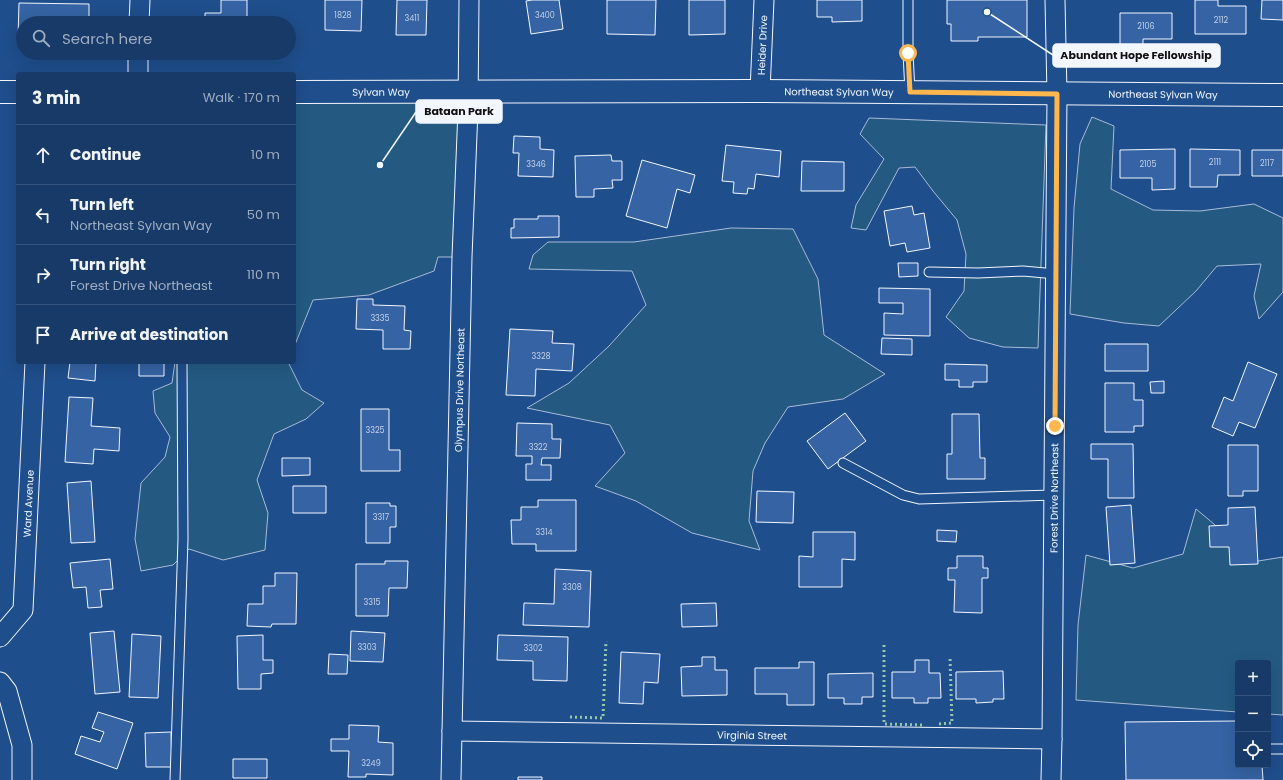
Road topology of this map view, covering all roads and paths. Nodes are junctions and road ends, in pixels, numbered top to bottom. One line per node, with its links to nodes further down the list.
1 (140, 0): 6 (street)
2 (469, 0): 9 (street, Olympus Drive Northeast)
3 (764, 0): 10 (street, Heider Drive)
4 (908, 0): 14 (lane)
5 (1055, 0): 15 (street, Forest Drive Northeast)
6 (139, 16)
7 (138, 60): 8 (street)
8 (138, 72)
9 (467, 91): 10 (main road, Northeast Sylvan Way); 13 (main road, Sylvan Way); 25 (street, Olympus Drive Northeast)
10 (760, 91): 14 (main road, Northeast Sylvan Way)
11 (0, 92): 12 (main road)
12 (16, 92)
13 (296, 92)
14 (910, 92): 15 (main road, Northeast Sylvan Way)
15 (1057, 94): 16 (main road, Northeast Sylvan Way); 18 (street, Forest Drive Northeast)
16 (1283, 95)
17 (929, 272): 18 (lane)
18 (1056, 274): 22 (street, Forest Drive Northeast)
19 (35, 364): 23 (street, Ward Avenue)
20 (182, 364): 30 (lane)
21 (844, 464): 22 (lane)
22 (1054, 495): 26 (street, Forest Drive Northeast)
23 (0, 637)
24 (0, 682): 29 (street)
25 (452, 731): 26 (street, Virginia Street); 31 (street, Olympus Drive Northeast)
26 (1052, 739): 32 (street, Forest Drive Northeast)
27 (1271, 749): 28 (lane)
28 (1283, 749)
29 (22, 780)
30 (175, 780)
31 (451, 780)
32 (1051, 780)

